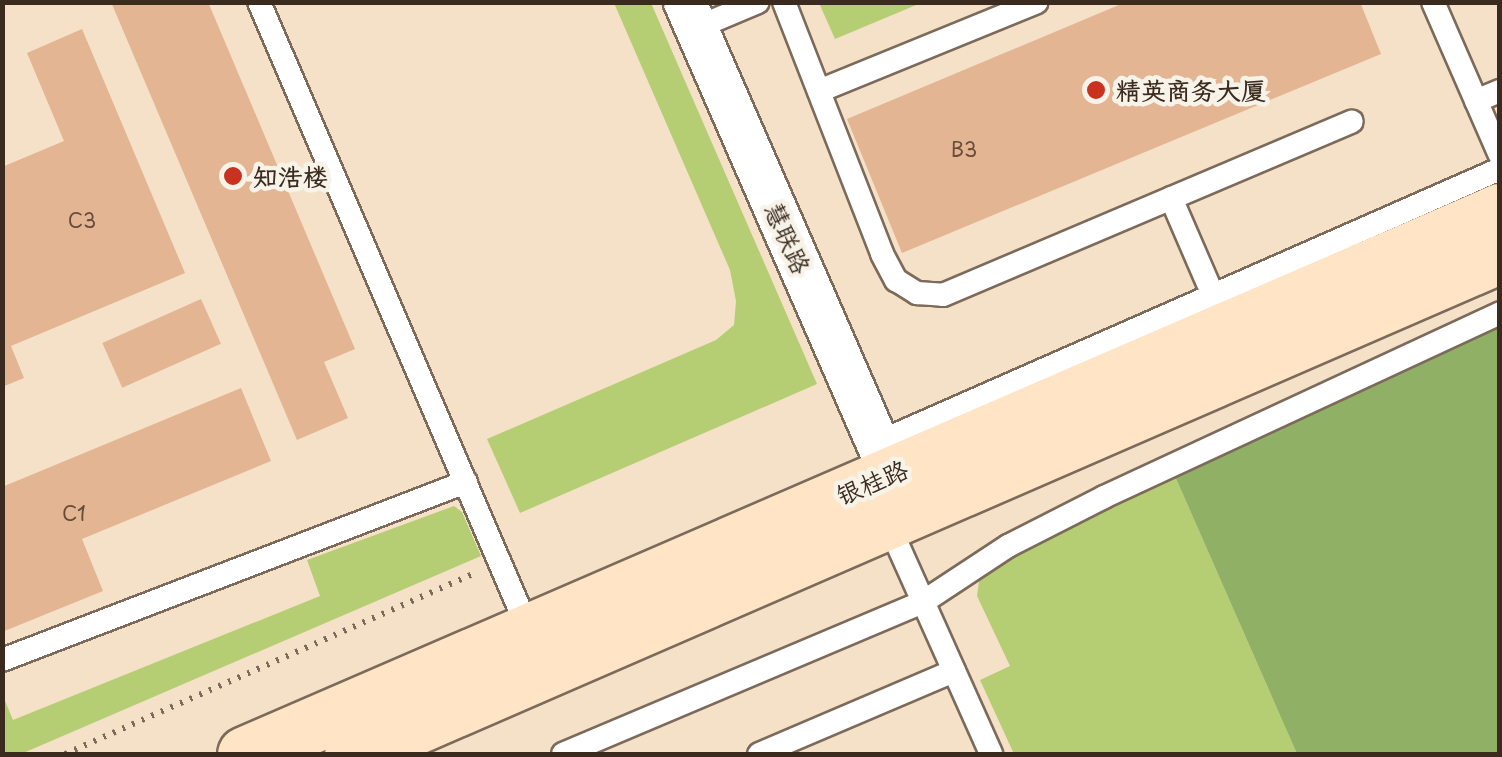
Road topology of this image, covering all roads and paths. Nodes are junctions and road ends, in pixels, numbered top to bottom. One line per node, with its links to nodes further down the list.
1 (259, 2): 19 (lane)
2 (758, 2): 6 (lane)
3 (784, 2): 8 (lane)
4 (1037, 2): 8 (lane)
5 (1432, 2): 9 (lane)
6 (691, 15): 18 (street, 慧联路)
7 (1500, 91): 9 (lane)
8 (819, 92): 13 (lane)
9 (1476, 101): 11 (lane)
10 (1352, 121): 13 (lane)
11 (1500, 155)
12 (1500, 169): 16 (lane)
13 (1171, 198): 16 (lane)
14 (1500, 210): 18 (street, 银桂路)
15 (1500, 255): 18 (street, 银桂路)
16 (1213, 295): 18 (lane)
17 (1500, 313): 21 (lane)
18 (885, 479): 21 (lane); 22 (street, 银桂路)
19 (466, 482): 20 (lane); 23 (lane)
20 (500, 562): 22 (lane); 25 (path)
21 (923, 602): 24 (lane); 28 (lane)
22 (538, 650): 26 (street, 银桂路); 27 (street, 银桂路)
23 (2, 660)
24 (954, 671): 29 (lane); 30 (lane)
25 (65, 754)
26 (244, 754)
27 (352, 754)
28 (562, 754)
29 (759, 754)
30 (991, 754)

